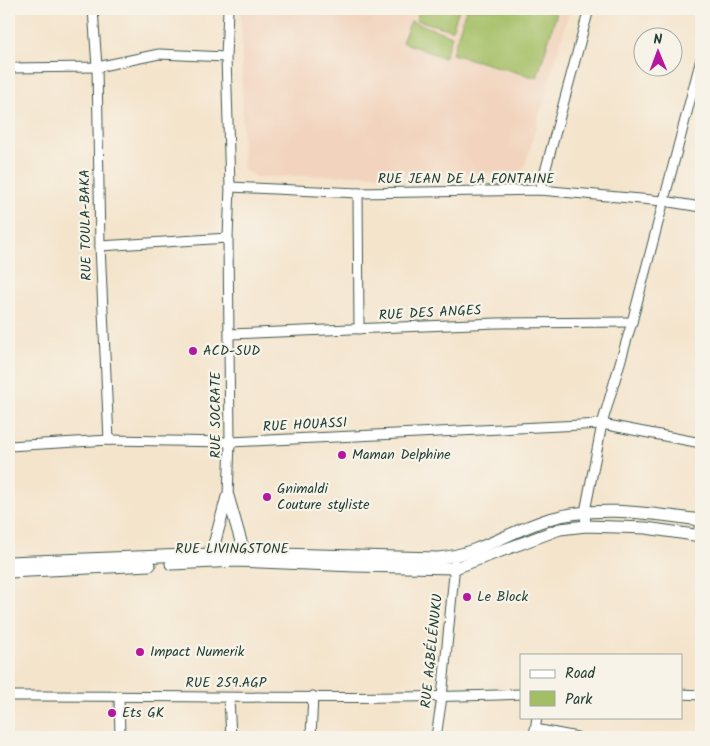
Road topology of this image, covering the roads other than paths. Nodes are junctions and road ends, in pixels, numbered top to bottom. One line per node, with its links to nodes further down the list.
1 (93, 9): 6 (street, RUE TOULA-BAKA)
2 (228, 9): 4 (street, RUE SOCRATE)
3 (589, 9): 9 (street)
4 (226, 57): 6 (street); 8 (street, RUE SOCRATE)
5 (701, 59): 11 (street)
6 (97, 67): 7 (street); 14 (street, RUE TOULA-BAKA)
7 (9, 68)
8 (230, 187): 10 (street, RUE JEAN DE LA FONTAINE); 13 (street, RUE SOCRATE)
9 (540, 190): 10 (street, RUE JEAN DE LA FONTAINE); 11 (street, RUE JEAN DE LA FONTAINE)
10 (358, 193): 16 (street)
11 (663, 201): 12 (street, RUE JEAN DE LA FONTAINE); 15 (street)
12 (701, 206)
13 (228, 238): 14 (street); 17 (street, RUE SOCRATE)
14 (100, 246): 19 (street, RUE TOULA-BAKA)
15 (632, 322): 16 (street, RUE DES ANGES); 18 (street)
16 (359, 330): 17 (street, RUE DES ANGES)
17 (230, 334): 20 (street, RUE SOCRATE)
18 (602, 424): 20 (street, RUE HOUASSI); 21 (street, RUE HOUASSI); 24 (street)
19 (108, 440): 20 (street, RUE HOUASSI); 22 (street, RUE HOUASSI)
20 (230, 442): 23 (street, RUE SOCRATE)
21 (701, 443)
22 (9, 446)
23 (228, 496): 28 (street); 29 (street)
24 (585, 512): 25 (street); 26 (street); 32 (street)
25 (701, 518): 27 (street)
26 (586, 526): 27 (street); 32 (street)
27 (699, 536)
28 (249, 553): 30 (street, RUE LIVINGSTONE); 32 (street, RUE LIVINGSTONE)
29 (209, 555): 30 (street, RUE LIVINGSTONE); 31 (street, RUE LIVINGSTONE)
30 (237, 557): 32 (street, RUE LIVINGSTONE); 33 (street, RUE LIVINGSTONE)
31 (9, 562)
32 (455, 562): 40 (street, RUE AGBÉLÉNUKU)
33 (9, 572)
34 (520, 694): 40 (street, RUE 259.AGP)
35 (682, 694): 36 (street)
36 (701, 695)
37 (9, 696): 38 (street, RUE 259.AGP)
38 (119, 696): 41 (street, RUE 259.AGP); 44 (street)
39 (313, 696): 40 (street, RUE 259.AGP); 41 (street, RUE 259.AGP); 46 (street)
40 (442, 697): 47 (street, RUE AGBÉLÉNUKU)
41 (229, 698): 45 (street)
42 (537, 718): 43 (street)
43 (535, 733): 48 (street)
44 (120, 737)
45 (231, 737)
46 (311, 737)
47 (436, 737)
48 (577, 737)

